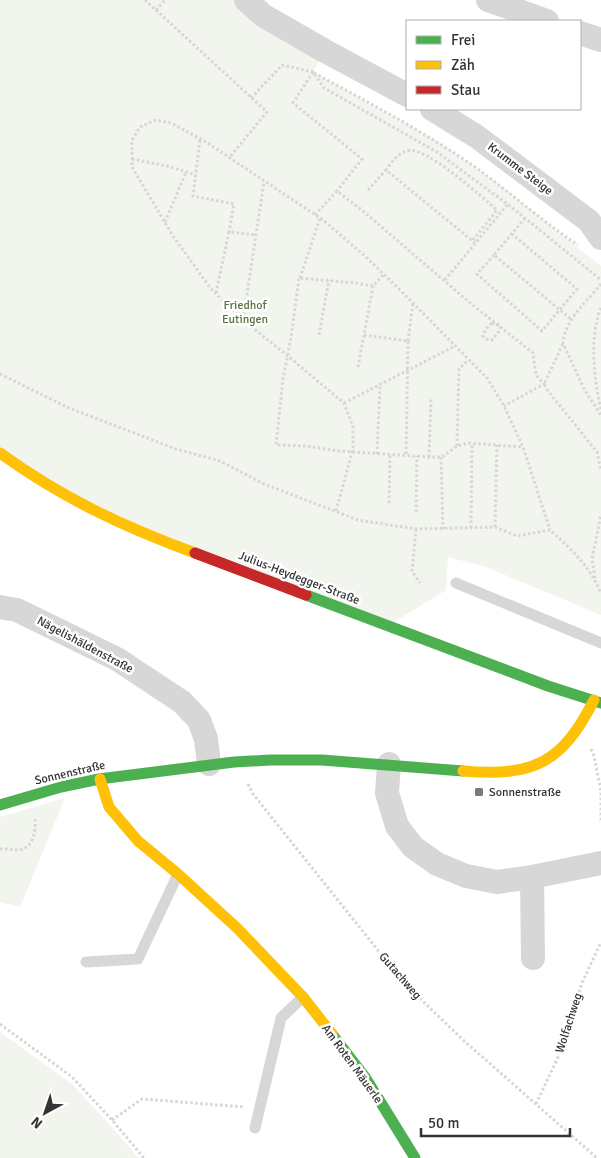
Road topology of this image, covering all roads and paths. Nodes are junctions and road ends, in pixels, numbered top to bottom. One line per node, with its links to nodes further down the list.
1 (145, 0): 5 (path)
2 (165, 0): 5 (path)
3 (246, 0): 9 (street)
4 (488, 0): 6 (street)
5 (156, 10): 12 (path)
6 (544, 20)
7 (581, 33): 8 (street)
8 (601, 40)
9 (325, 51): 10 (path); 11 (street)
10 (313, 72): 12 (path); 22 (path); 23 (path); 32 (path)
11 (406, 94)
12 (252, 98): 15 (path)
13 (434, 110): 32 (street, Krumme Steige)
14 (200, 140): 15 (path); 16 (path); 19 (path)
15 (229, 158): 20 (path)
16 (132, 159): 18 (path); 27 (path)
17 (386, 170): 21 (path); 31 (path); 31 (path)
18 (186, 172): 19 (path); 27 (path)
19 (196, 175): 28 (path)
20 (264, 182): 24 (path); 30 (path)
21 (368, 190)
22 (337, 191): 24 (path); 37 (path)
23 (507, 205): 26 (path); 31 (path)
24 (315, 215): 25 (path)
25 (320, 218): 34 (path); 35 (path)
26 (525, 218): 29 (path); 38 (path)
27 (165, 223): 41 (path)
28 (229, 232): 30 (path); 41 (path)
29 (512, 234): 33 (path); 44 (path)
30 (256, 235): 45 (path)
31 (474, 241): 37 (path)
32 (591, 243)
33 (494, 255): 44 (path); 44 (path)
34 (383, 275): 40 (path); 42 (path)
35 (300, 278): 36 (path); 53 (path)
36 (329, 280): 40 (path); 49 (path)
37 (445, 280): 47 (path)
38 (601, 280)
39 (601, 284): 46 (path)
40 (373, 286): 48 (path)
41 (216, 293): 45 (path)
42 (413, 303): 50 (path); 52 (path)
43 (601, 308): 63 (path)
44 (560, 310): 46 (path)
45 (243, 320): 53 (path)
46 (572, 320): 51 (path)
47 (501, 326): 47 (path); 58 (path)
48 (364, 335): 50 (path); 55 (path)
49 (319, 336)
50 (408, 341): 56 (path)
51 (563, 343): 58 (path); 64 (path)
52 (456, 346): 54 (path); 56 (path)
53 (288, 356): 61 (path); 69 (path)
54 (469, 360): 62 (path); 67 (path)
55 (358, 367)
56 (406, 371): 59 (path); 73 (path)
57 (0, 374): 79 (path)
58 (544, 384): 62 (path); 77 (path)
59 (380, 385): 61 (path); 71 (path)
60 (431, 398): 75 (path)
61 (344, 403): 69 (path)
62 (504, 406): 68 (path)
63 (601, 409)
64 (601, 414)
65 (472, 444): 66 (path); 67 (path); 83 (path)
66 (497, 445): 68 (path); 82 (path)
67 (457, 446): 76 (path)
68 (523, 447): 86 (path)
69 (352, 451): 71 (path); 79 (path)
70 (0, 453): 93 (street, Julius-Heydegger-Straße)
71 (377, 454): 72 (path)
72 (390, 455): 73 (path); 78 (path)
73 (406, 456): 74 (path)
74 (417, 456): 75 (path); 80 (path)
75 (429, 457): 76 (path)
76 (441, 457): 85 (path)
77 (601, 471)
78 (389, 503)
79 (336, 511): 84 (path)
80 (416, 512)
81 (601, 514): 87 (path)
82 (496, 527): 83 (path); 86 (path)
83 (471, 528): 85 (path)
84 (416, 529): 85 (path); 88 (path)
85 (443, 529)
86 (550, 530): 87 (path)
87 (596, 580): 90 (path)
88 (420, 583)
89 (456, 583): 92 (lane)
90 (601, 594)
91 (0, 607): 96 (street, Nägelishäldenstraße)
92 (601, 643)
93 (598, 699): 94 (street, Sonnenstraße)
94 (580, 728): 97 (street, Sonnenstraße); 101 (path)
95 (246, 761): 96 (street, Sonnenstraße); 97 (street, Sonnenstraße); 111 (path, Gutachweg)
96 (208, 764): 98 (street, Sonnenstraße)
97 (389, 764): 105 (street)
98 (100, 778): 99 (street, Sonnenstraße); 104 (street, Am Roten Mäuerle)
99 (0, 805)
100 (34, 816): 102 (path)
101 (601, 822)
102 (0, 849)
103 (601, 863): 105 (street)
104 (178, 874): 108 (lane); 109 (street, Am Roten Mäuerle)
105 (532, 877): 107 (street)
106 (601, 942): 111 (path, Wolfachweg)
107 (533, 958)
108 (86, 962)
109 (303, 997): 112 (lane); 116 (street, Am Roten Mäuerle)
110 (0, 1024): 113 (path)
111 (536, 1104): 117 (path, Gutachweg)
112 (260, 1109): 113 (path); 114 (lane)
113 (112, 1120): 115 (path)
114 (255, 1128)
115 (144, 1158)
116 (415, 1158)
117 (597, 1158)

